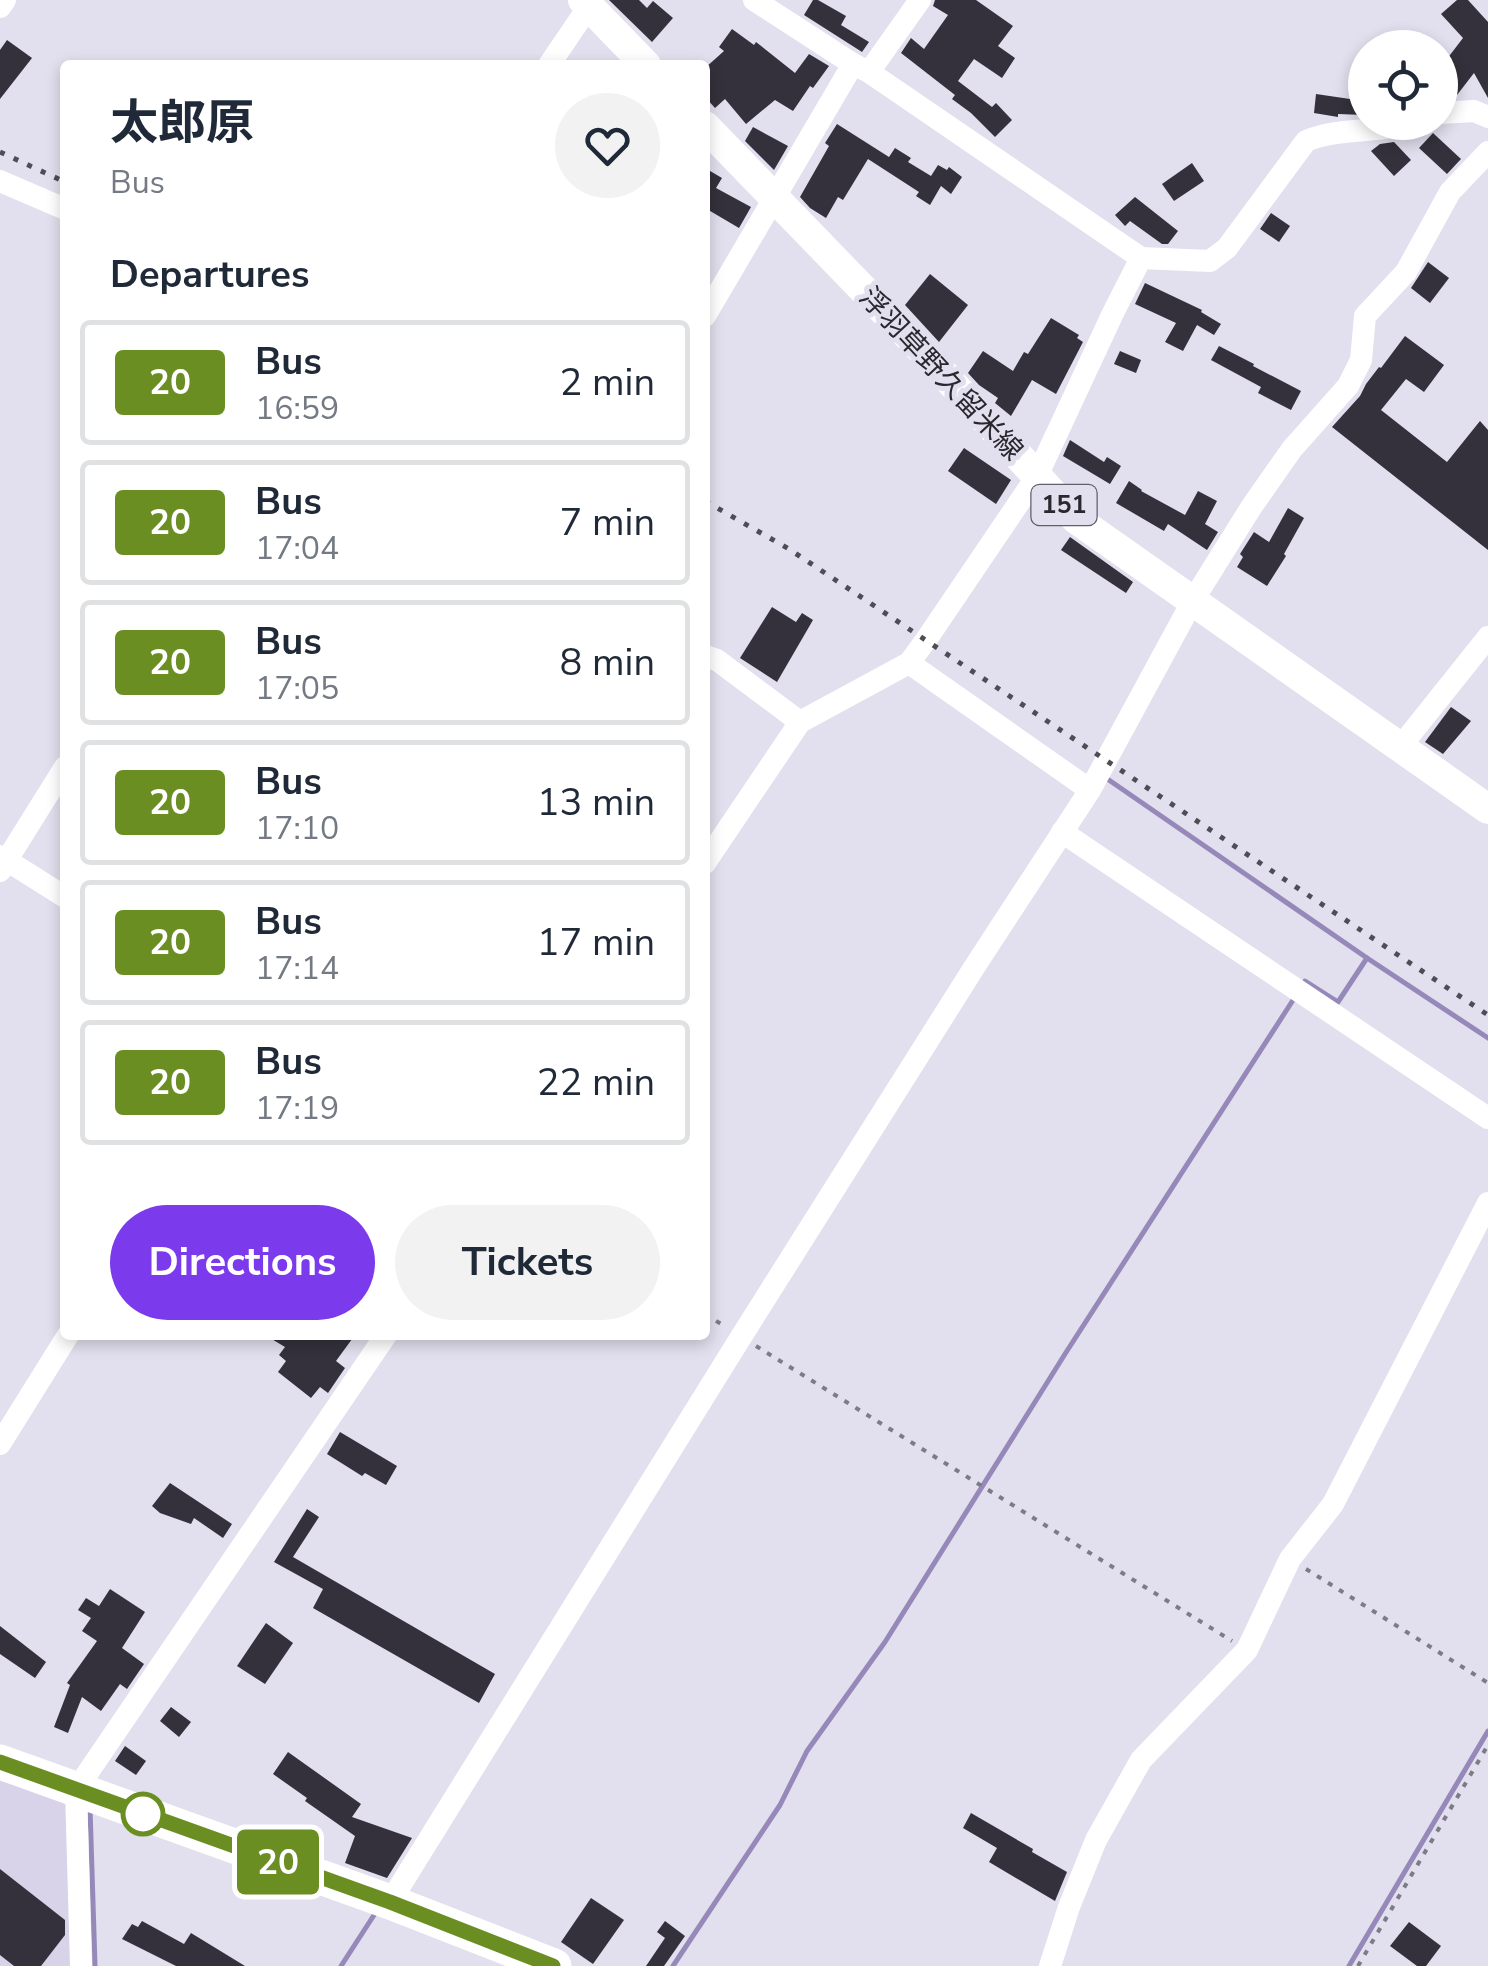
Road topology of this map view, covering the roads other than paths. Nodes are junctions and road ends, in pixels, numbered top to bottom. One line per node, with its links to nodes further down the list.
1 (5, 0): 5 (street)
2 (754, 0): 8 (street)
3 (920, 0): 8 (street)
4 (587, 2): 6 (street); 7 (main road)
5 (0, 7)
6 (552, 60)
7 (641, 60)
8 (861, 68): 15 (street); 17 (street)
9 (1458, 112): 10 (street)
10 (1488, 117)
11 (710, 131): 15 (main road, 浮羽草野久留米線 / 151)
12 (1348, 133): 17 (street)
13 (1488, 152): 20 (street)
14 (0, 181): 16 (street)
15 (775, 199): 18 (street); 19 (main road, 浮羽草野久留米線 / 151)
16 (60, 207)
17 (1140, 258): 19 (street)
18 (710, 308)
19 (1037, 476): 20 (main road, 浮羽草野久留米線 / 151); 23 (street)
20 (1192, 602): 25 (main road, 浮羽草野久留米線 / 151); 27 (street)
21 (1488, 637): 25 (street)
22 (710, 658): 24 (street)
23 (909, 663): 24 (street); 27 (street)
24 (800, 722): 30 (street)
25 (1401, 746): 28 (main road, 浮羽草野久留米線 / 151)
26 (60, 774): 31 (street)
27 (1090, 790): 29 (street)
28 (1488, 809)
29 (1062, 832): 33 (street); 40 (street)
30 (710, 856)
31 (2, 862): 32 (street)
32 (60, 894)
33 (1488, 1118)
34 (1488, 1203): 43 (street)
35 (65, 1340): 37 (street)
36 (383, 1340): 39 (street)
37 (0, 1444)
38 (0, 1762): 39 (highway)
39 (76, 1790): 40 (highway); 41 (street)
40 (390, 1902): 42 (highway)
41 (81, 1966)
42 (554, 1966)
43 (1050, 1966)

